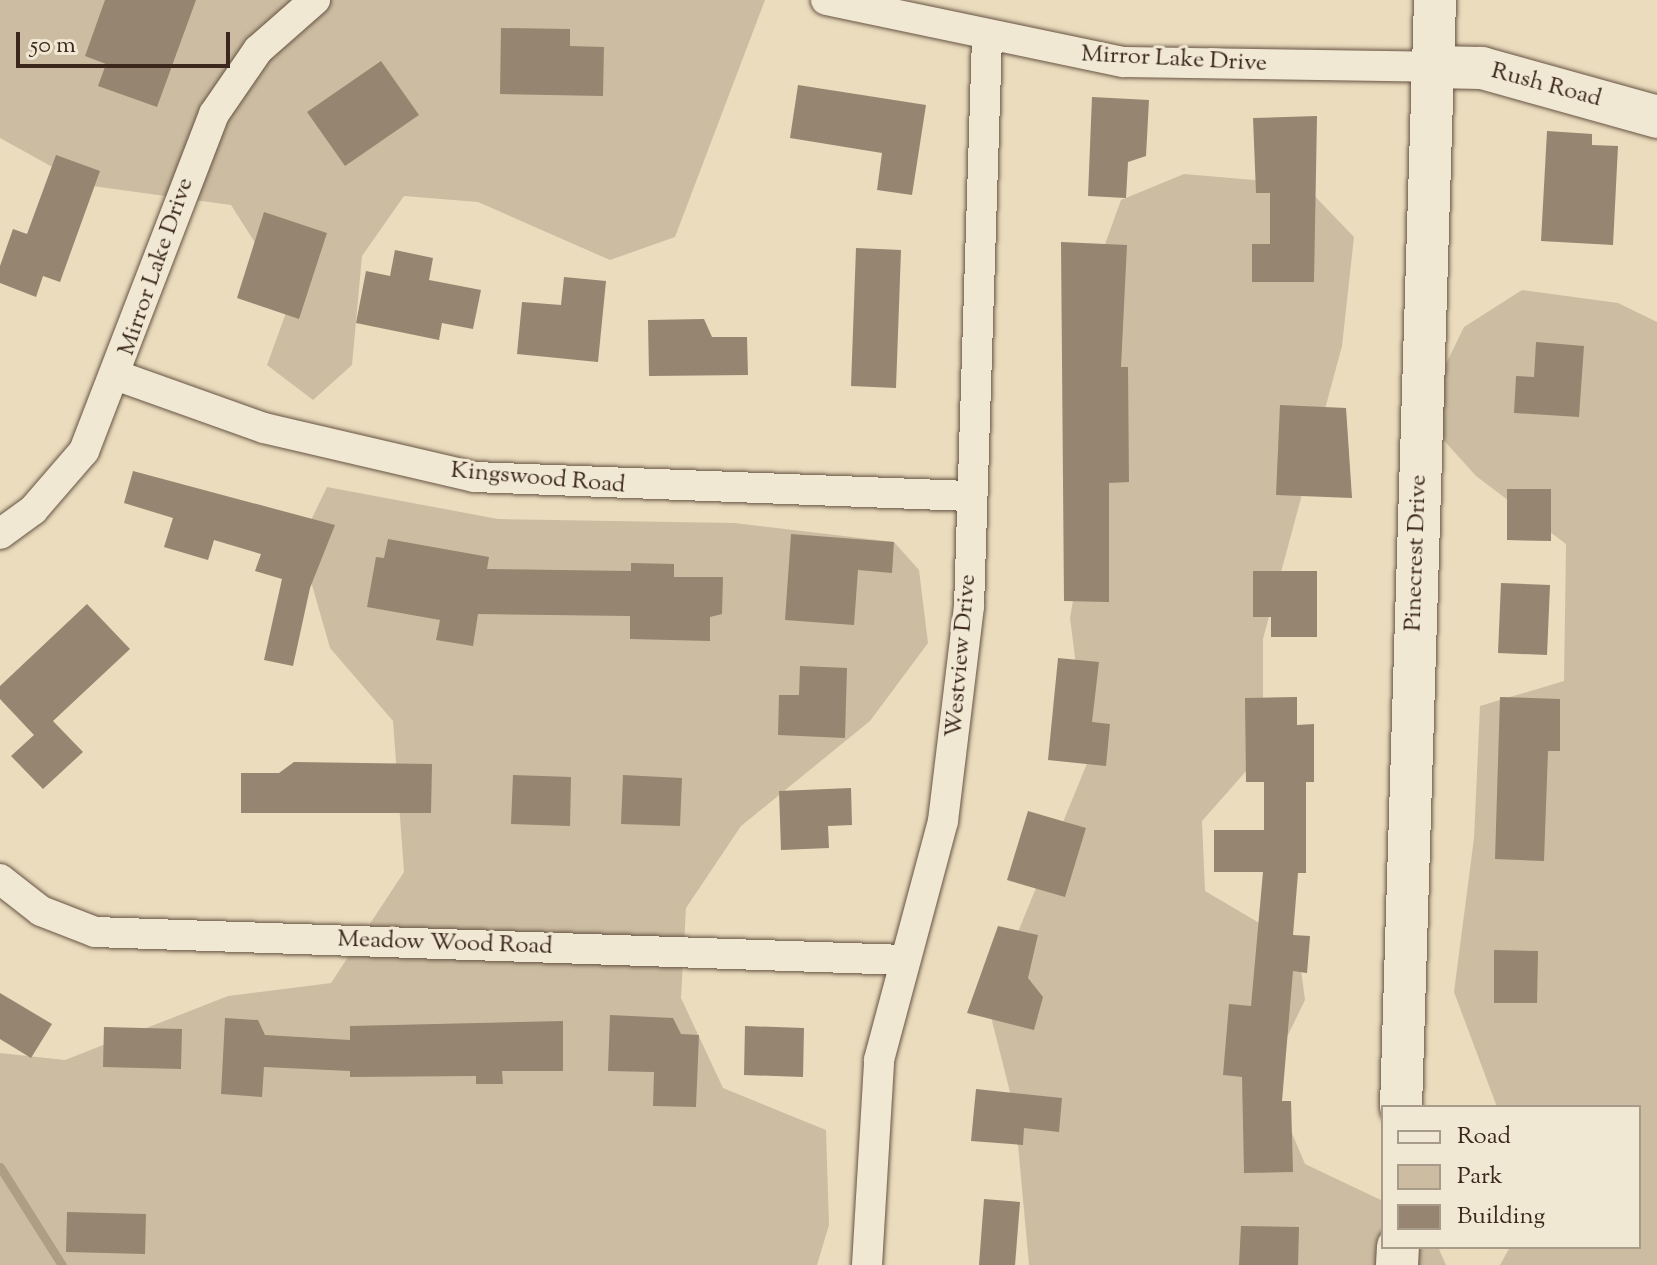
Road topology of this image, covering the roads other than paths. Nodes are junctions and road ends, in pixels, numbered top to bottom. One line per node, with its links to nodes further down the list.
1 (826, 0): 4 (street, Mirror Lake Drive)
2 (1435, 0): 5 (street, Pinecrest Drive)
3 (303, 3): 7 (street, Mirror Lake Drive)
4 (987, 37): 5 (street, Mirror Lake Drive); 8 (street, Westview Drive)
5 (1433, 67): 6 (street, Rush Road); 12 (street, Pinecrest Drive)
6 (1657, 117)
7 (118, 376): 8 (street, Kingswood Road); 9 (street, Mirror Lake Drive)
8 (972, 496): 11 (street, Westview Drive)
9 (0, 534)
10 (0, 879): 11 (street, Meadow Wood Road)
11 (905, 960): 13 (street, Westview Drive)
12 (1401, 1105)
13 (867, 1265)

